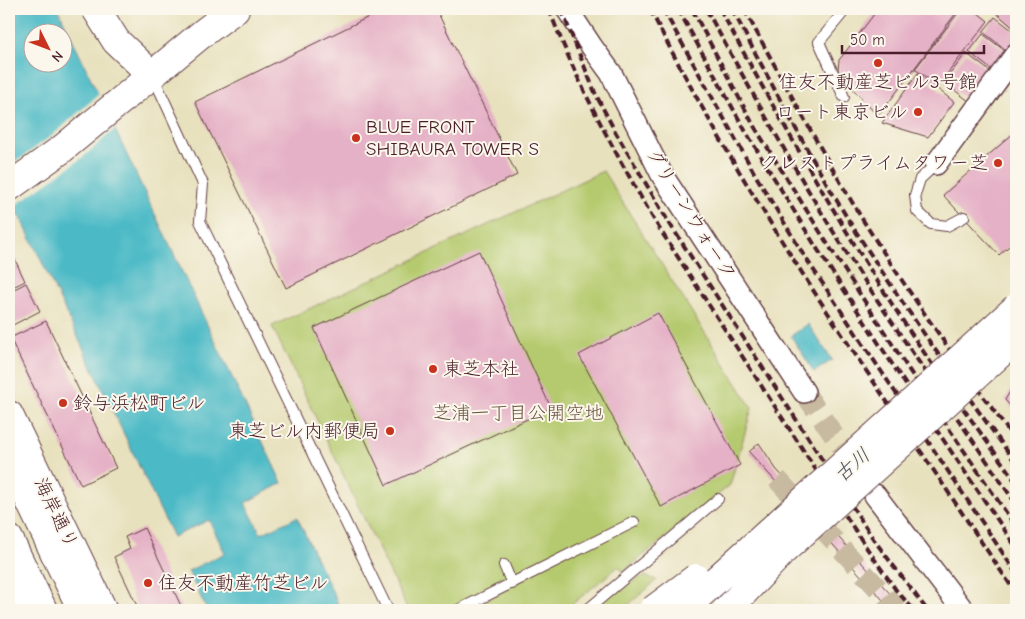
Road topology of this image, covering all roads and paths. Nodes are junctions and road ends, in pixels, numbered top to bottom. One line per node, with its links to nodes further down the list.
1 (96, 9): 6 (main road)
2 (235, 9): 6 (main road)
3 (567, 9): 13 (street, グリーンウォーク)
4 (846, 9): 7 (lane)
5 (1016, 54): 8 (street)
6 (152, 75): 9 (main road); 29 (lane)
7 (844, 97)
8 (936, 164): 10 (lane)
9 (9, 187)
10 (964, 216)
11 (1016, 308): 16 (main road, bridge)
12 (1016, 339): 21 (main road, bridge)
13 (804, 392)
14 (9, 416): 28 (main road, 海岸通り)
15 (9, 458): 27 (main road)
16 (810, 494): 32 (main road, bridge); 33 (main road, bridge)
17 (875, 495): 36 (street)
18 (718, 499): 31 (lane)
19 (634, 522): 24 (lane)
20 (9, 538): 26 (main road)
21 (783, 551): 34 (main road, bridge); 35 (main road, bridge)
22 (504, 565): 24 (lane)
23 (9, 584): 25 (main road)
24 (512, 584): 30 (lane)
25 (22, 610)
26 (43, 610)
27 (82, 610)
28 (103, 610)
29 (388, 610)
30 (458, 610)
31 (587, 610)
32 (653, 610)
33 (682, 610)
34 (716, 610)
35 (727, 610)
36 (963, 610)

